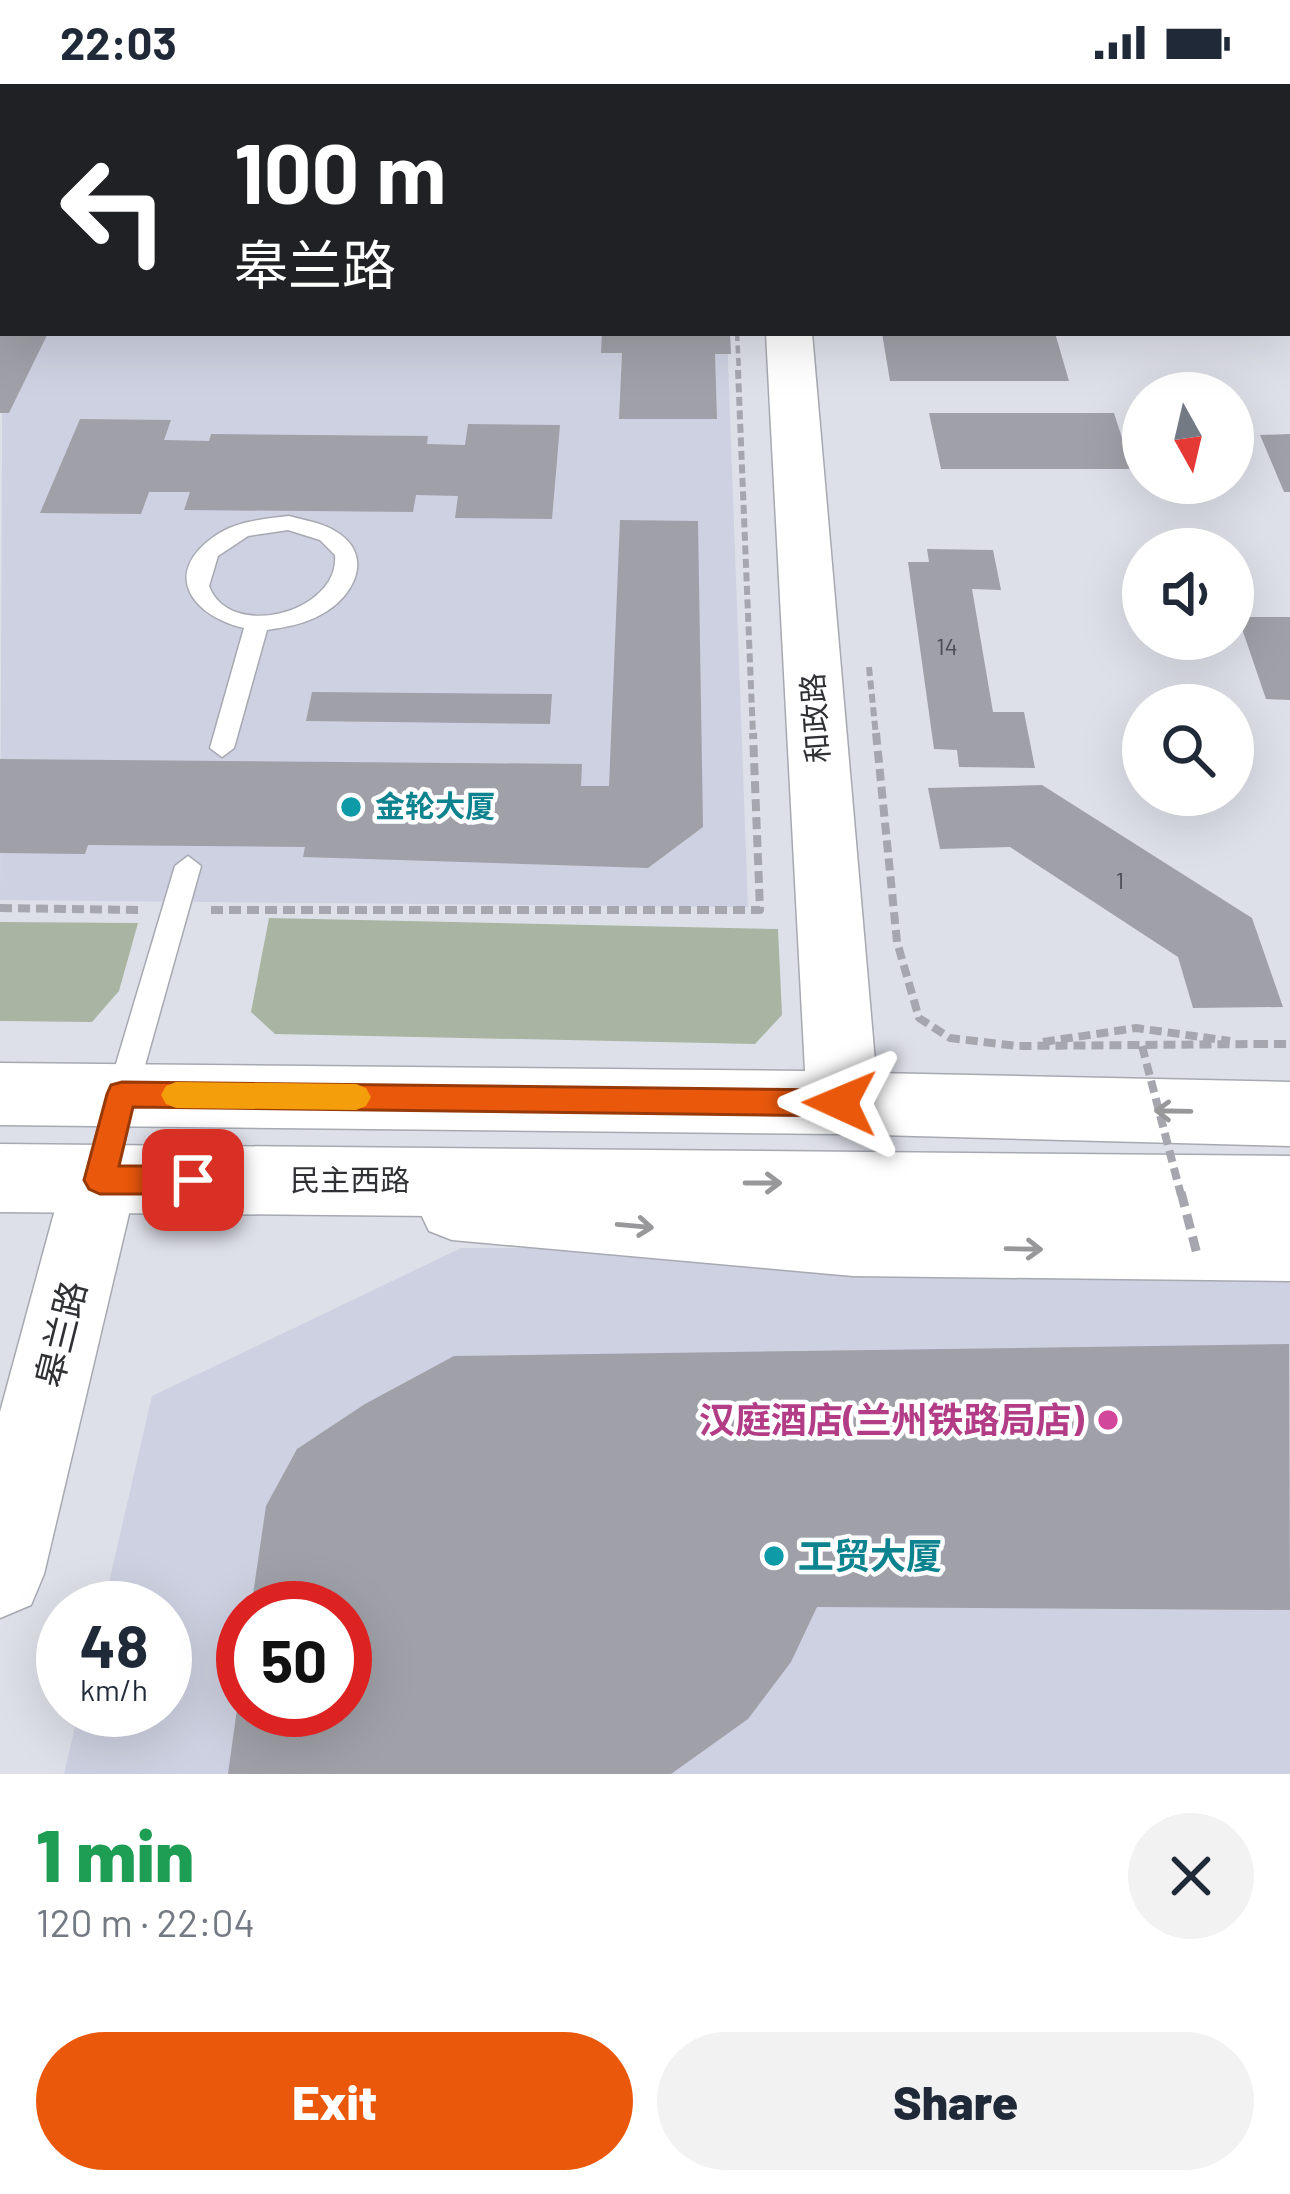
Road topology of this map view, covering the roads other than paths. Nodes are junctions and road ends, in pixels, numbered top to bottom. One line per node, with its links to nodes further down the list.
1 (789, 336): 7 (main road, 和政路)
2 (256, 623): 2 (lane); 3 (lane)
3 (221, 748)
4 (188, 866): 6 (lane)
5 (0, 1094): 6 (main road)
6 (122, 1094): 7 (main road); 10 (main road, 皋兰路)
7 (840, 1103): 8 (main road, one-way to 7)
8 (1290, 1114)
9 (0, 1178): 10 (main road)
10 (100, 1180): 11 (street); 12 (main road, 民主西路, one-way to 12); 13 (street, 民主西路, one-way to 13); 14 (main road, 皋兰路)
11 (0, 1190)
12 (1290, 1190)
13 (1290, 1250)
14 (0, 1574)

